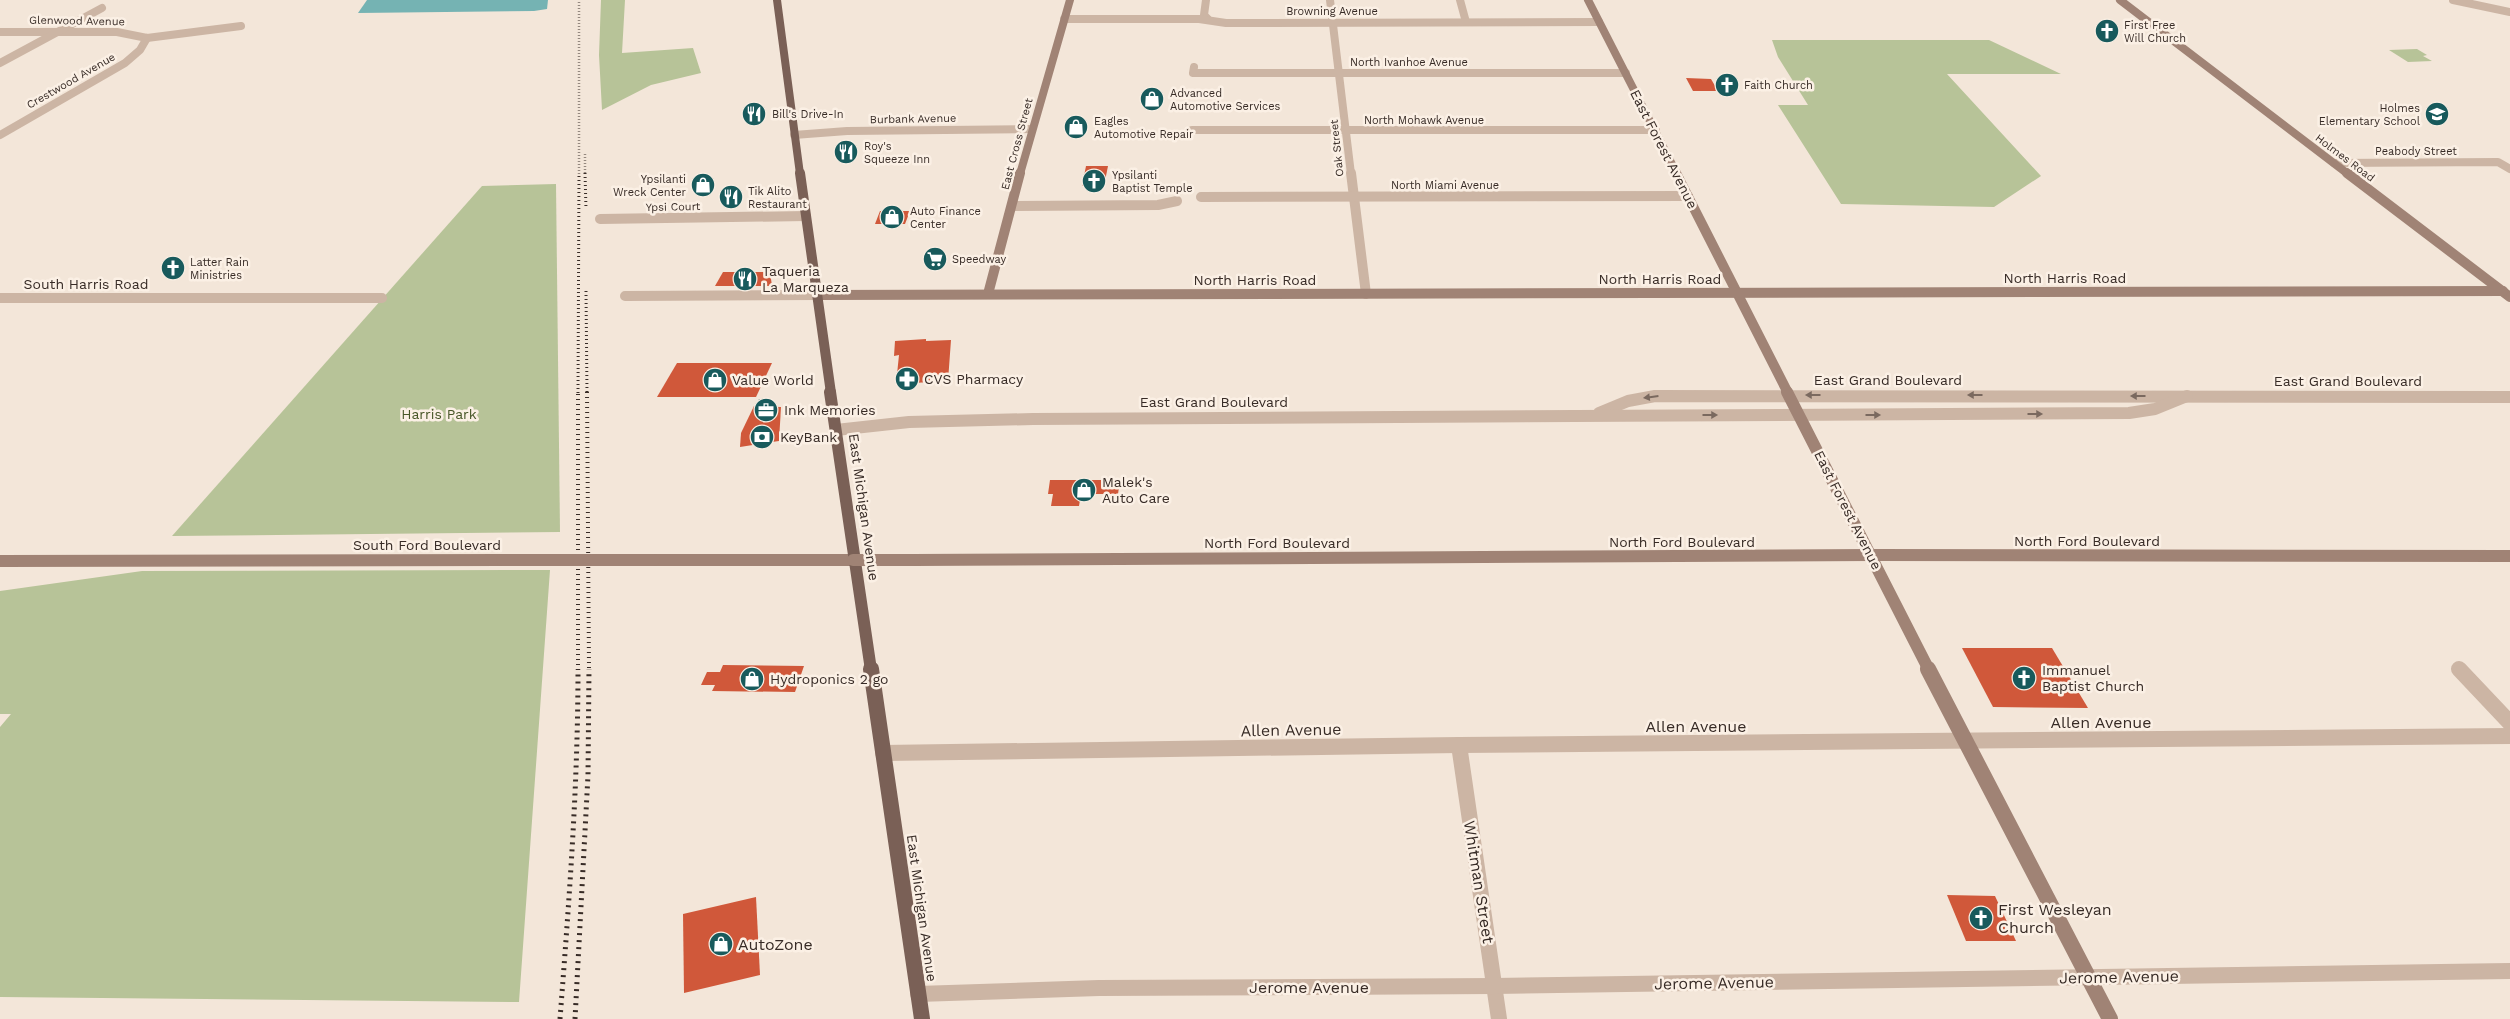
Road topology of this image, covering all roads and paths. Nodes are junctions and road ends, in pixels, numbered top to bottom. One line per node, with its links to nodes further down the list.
1 (777, 0): 29 (main road, East Michigan Avenue)
2 (1070, 0): 11 (street, East Cross Street)
3 (1206, 0): 12 (street)
4 (1330, 0): 13 (street, Oak Street)
5 (1460, 0): 14 (street)
6 (1588, 0): 15 (street, East Forest Avenue)
7 (2120, 0): 30 (street, Holmes Road)
8 (2453, 0): 10 (street)
9 (102, 8): 17 (street)
10 (2510, 12)
11 (1064, 19): 12 (street, Browning Avenue); 24 (street, East Cross Street)
12 (1208, 19): 13 (street, Browning Avenue)
13 (1334, 22): 14 (street, Browning Avenue); 22 (street, Oak Street)
14 (1466, 22): 15 (street, Browning Avenue)
15 (1599, 22): 23 (street, East Forest Avenue)
16 (241, 26): 19 (street, Glenwood Avenue)
17 (61, 31): 18 (street, Glenwood Avenue); 19 (street, Glenwood Avenue); 20 (street)
18 (0, 32)
19 (147, 38): 28 (street, Crestwood Avenue)
20 (0, 63)
21 (1193, 72): 22 (street, North Ivanhoe Avenue)
22 (1340, 73): 23 (street, North Ivanhoe Avenue); 27 (street, Oak Street)
23 (1626, 73): 26 (street, East Forest Avenue)
24 (1032, 129): 29 (street, Burbank Avenue); 36 (street, East Cross Street)
25 (1192, 130): 27 (street, North Mohawk Avenue)
26 (1656, 130): 27 (street, North Mohawk Avenue); 32 (street, East Forest Avenue)
27 (1346, 131): 34 (street, Oak Street)
28 (0, 135)
29 (794, 135): 37 (main road, East Michigan Avenue)
30 (2334, 163): 31 (street, Peabody Street); 42 (street, Holmes Road)
31 (2510, 169)
32 (1688, 196): 34 (street, North Miami Avenue); 39 (street, East Forest Avenue)
33 (1201, 197): 34 (street, North Miami Avenue)
34 (1353, 197): 41 (street, Oak Street)
35 (1177, 201): 36 (street)
36 (1012, 206): 40 (street, East Cross Street)
37 (806, 216): 38 (street, Ypsi Court); 43 (main road, East Michigan Avenue)
38 (600, 220)
39 (1737, 293): 41 (street, North Harris Road); 42 (street, North Harris Road); 47 (street, East Forest Avenue)
40 (988, 294): 41 (street, North Harris Road); 43 (street, North Harris Road)
41 (1366, 294)
42 (2506, 294)
43 (818, 295): 44 (street); 52 (main road, East Michigan Avenue)
44 (625, 296)
45 (0, 298): 46 (street, South Harris Road)
46 (382, 298)
47 (1788, 395): 48 (street, East Grand Boulevard, one-way to 47); 50 (street, East Forest Avenue); 51 (street, East Grand Boulevard, one-way to 51)
48 (2187, 396): 49 (street, East Grand Boulevard); 50 (street, East Grand Boulevard, one-way to 48)
49 (2510, 397)
50 (1798, 415): 51 (street, East Grand Boulevard, one-way to 50); 53 (street, East Forest Avenue)
51 (1592, 416): 52 (street, East Grand Boulevard)
52 (836, 430): 62 (main road, East Michigan Avenue)
53 (1872, 555): 54 (street, North Ford Boulevard); 55 (street, North Ford Boulevard, bridge); 60 (street, East Forest Avenue)
54 (2510, 556)
55 (853, 560): 56 (street, South Ford Boulevard, bridge)
56 (0, 561)
57 (2459, 669): 58 (street)
58 (2510, 723)
59 (2510, 736): 60 (street, Allen Avenue)
60 (1965, 741): 61 (street, Allen Avenue); 64 (street, East Forest Avenue)
61 (1458, 745): 62 (street, Allen Avenue); 65 (street, Whitman Street)
62 (883, 753): 66 (main road, East Michigan Avenue)
63 (2510, 971): 64 (street, Jerome Avenue)
64 (2088, 977): 65 (street, Jerome Avenue); 69 (street, East Forest Avenue)
65 (1495, 986): 66 (street, Jerome Avenue); 68 (street, Whitman Street)
66 (918, 994): 67 (main road, East Michigan Avenue)
67 (922, 1019)
68 (1499, 1019)
69 (2110, 1019)

